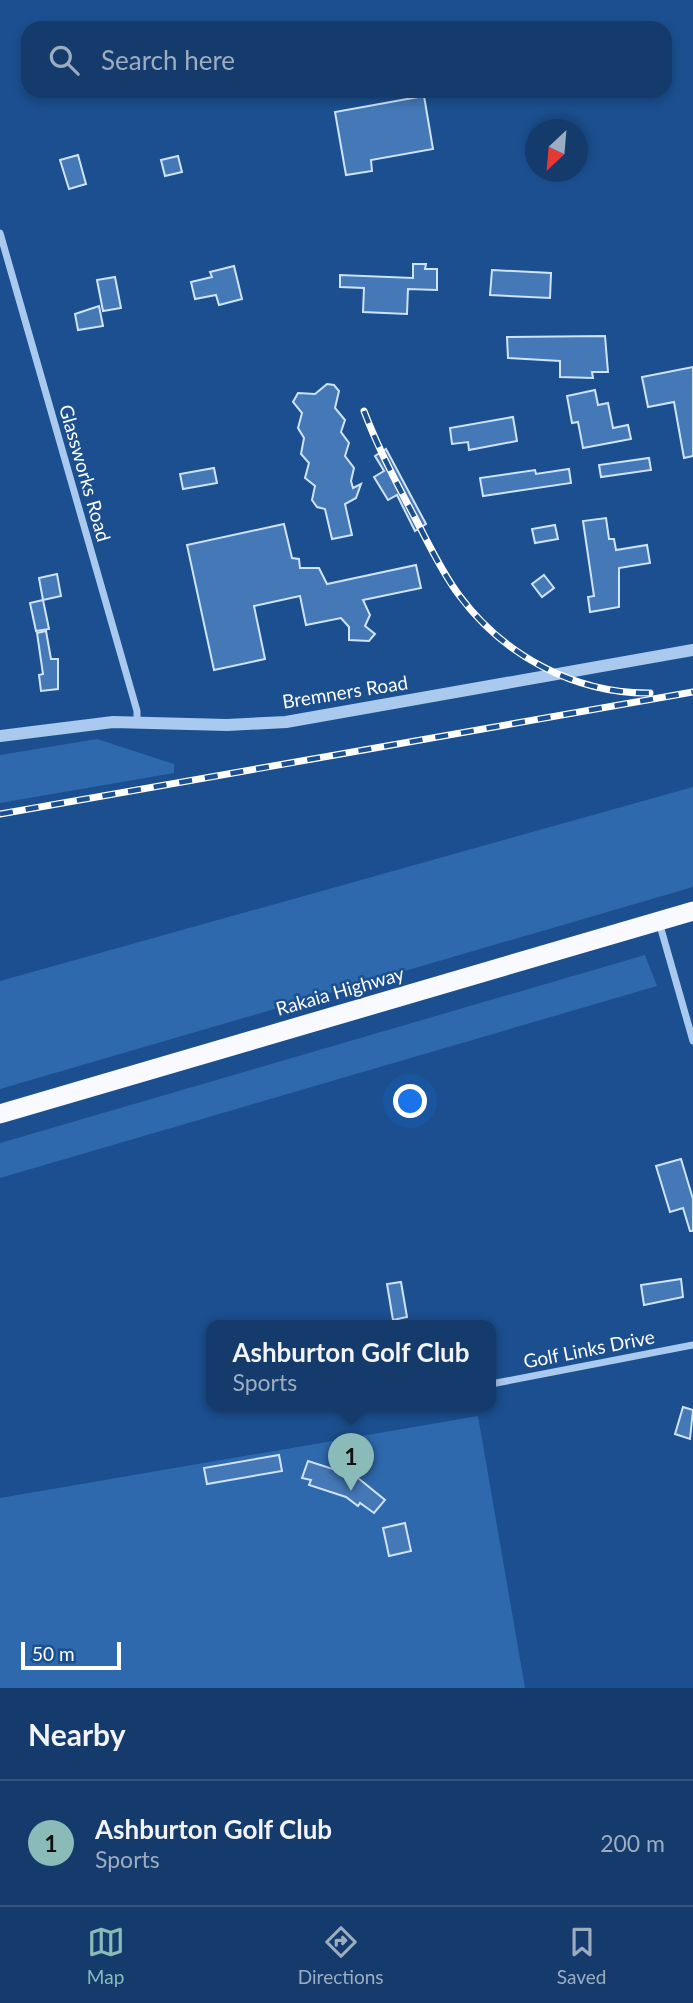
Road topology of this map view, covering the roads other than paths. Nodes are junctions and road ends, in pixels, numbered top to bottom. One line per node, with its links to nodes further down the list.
1 (0, 233): 3 (street, Glassworks Road)
2 (693, 650): 3 (street, Bremners Road)
3 (137, 722): 4 (street, Bremners Road)
4 (0, 736)
5 (693, 911): 6 (highway, Rakaia Highway)
6 (659, 921): 7 (street); 8 (highway, Rakaia Highway)
7 (693, 1041)
8 (0, 1114)
9 (693, 1345): 10 (street, Golf Links Drive)
10 (496, 1383)

